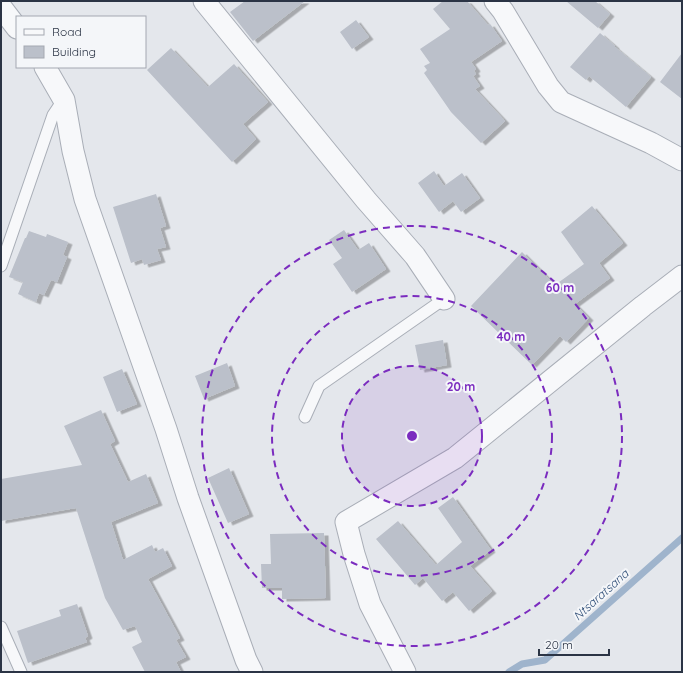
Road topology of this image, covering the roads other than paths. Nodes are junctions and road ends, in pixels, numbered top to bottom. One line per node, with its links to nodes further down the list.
1 (204, 1): 10 (street)
2 (495, 1): 7 (street)
3 (1, 7): 4 (street)
4 (16, 27)
5 (46, 68): 6 (street)
6 (64, 100): 8 (lane); 14 (street)
7 (682, 160)
8 (1, 266)
9 (682, 276): 15 (street)
10 (444, 299): 11 (lane)
11 (306, 417)
12 (1, 627): 13 (lane)
13 (21, 672)
14 (252, 672)
15 (405, 672)

